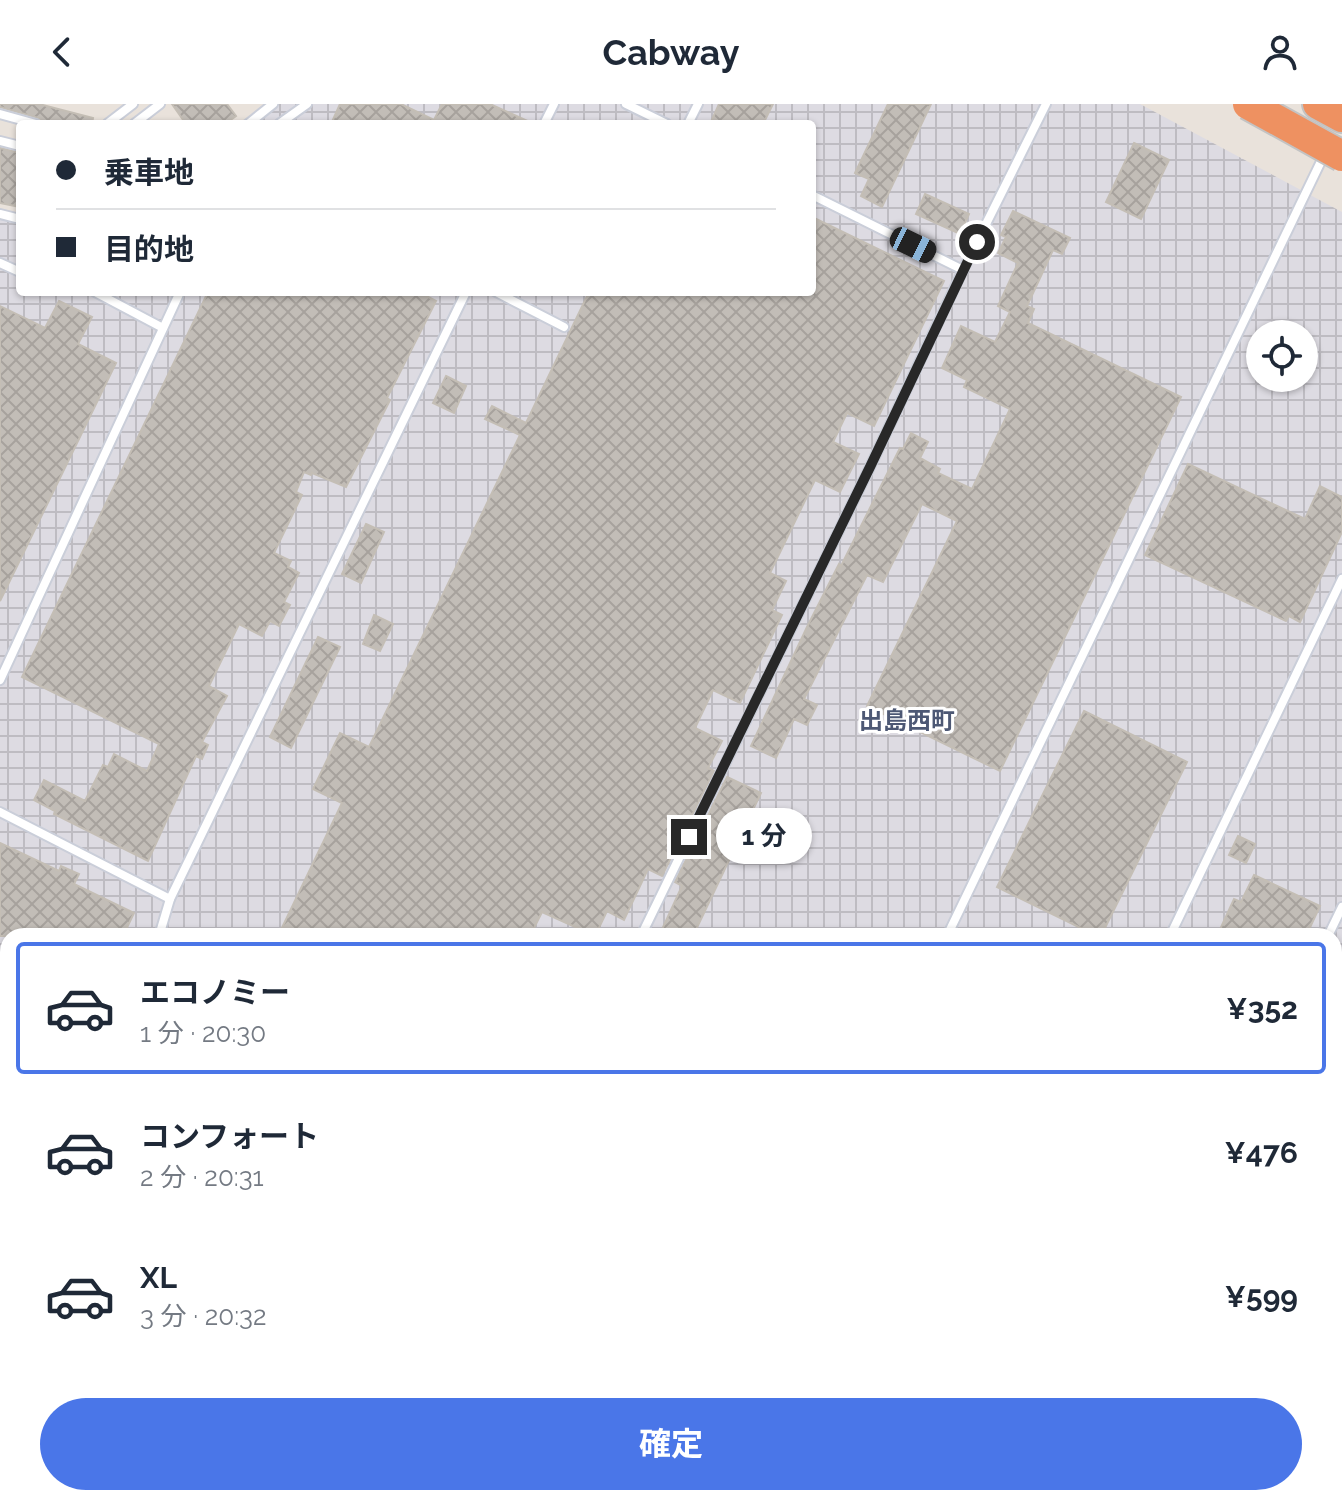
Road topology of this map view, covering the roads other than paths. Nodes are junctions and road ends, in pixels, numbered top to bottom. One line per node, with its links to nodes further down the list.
1 (133, 104): 11 (lane)
2 (160, 104): 12 (lane)
3 (273, 104): 13 (lane)
4 (307, 104): 14 (lane)
5 (626, 104): 15 (lane)
6 (1046, 104): 18 (lane)
7 (1248, 104): 16 (highway, bridge)
8 (1318, 104): 16 (highway)
9 (0, 114): 10 (lane)
10 (22, 120)
11 (112, 120)
12 (139, 120)
13 (253, 120)
14 (285, 120)
15 (659, 120)
16 (1339, 136): 32 (lane)
17 (816, 197): 18 (lane)
18 (963, 270): 31 (lane)
19 (103, 296): 24 (lane)
20 (178, 296): 24 (lane)
21 (464, 296): 28 (lane)
22 (504, 296): 23 (lane)
23 (564, 327)
24 (163, 328): 26 (lane)
25 (1342, 579): 33 (lane)
26 (0, 680)
27 (0, 812): 28 (lane)
28 (170, 899): 30 (lane)
29 (1342, 907): 34 (lane)
30 (161, 928)
31 (645, 928)
32 (951, 928)
33 (1174, 928)
34 (1332, 928)

